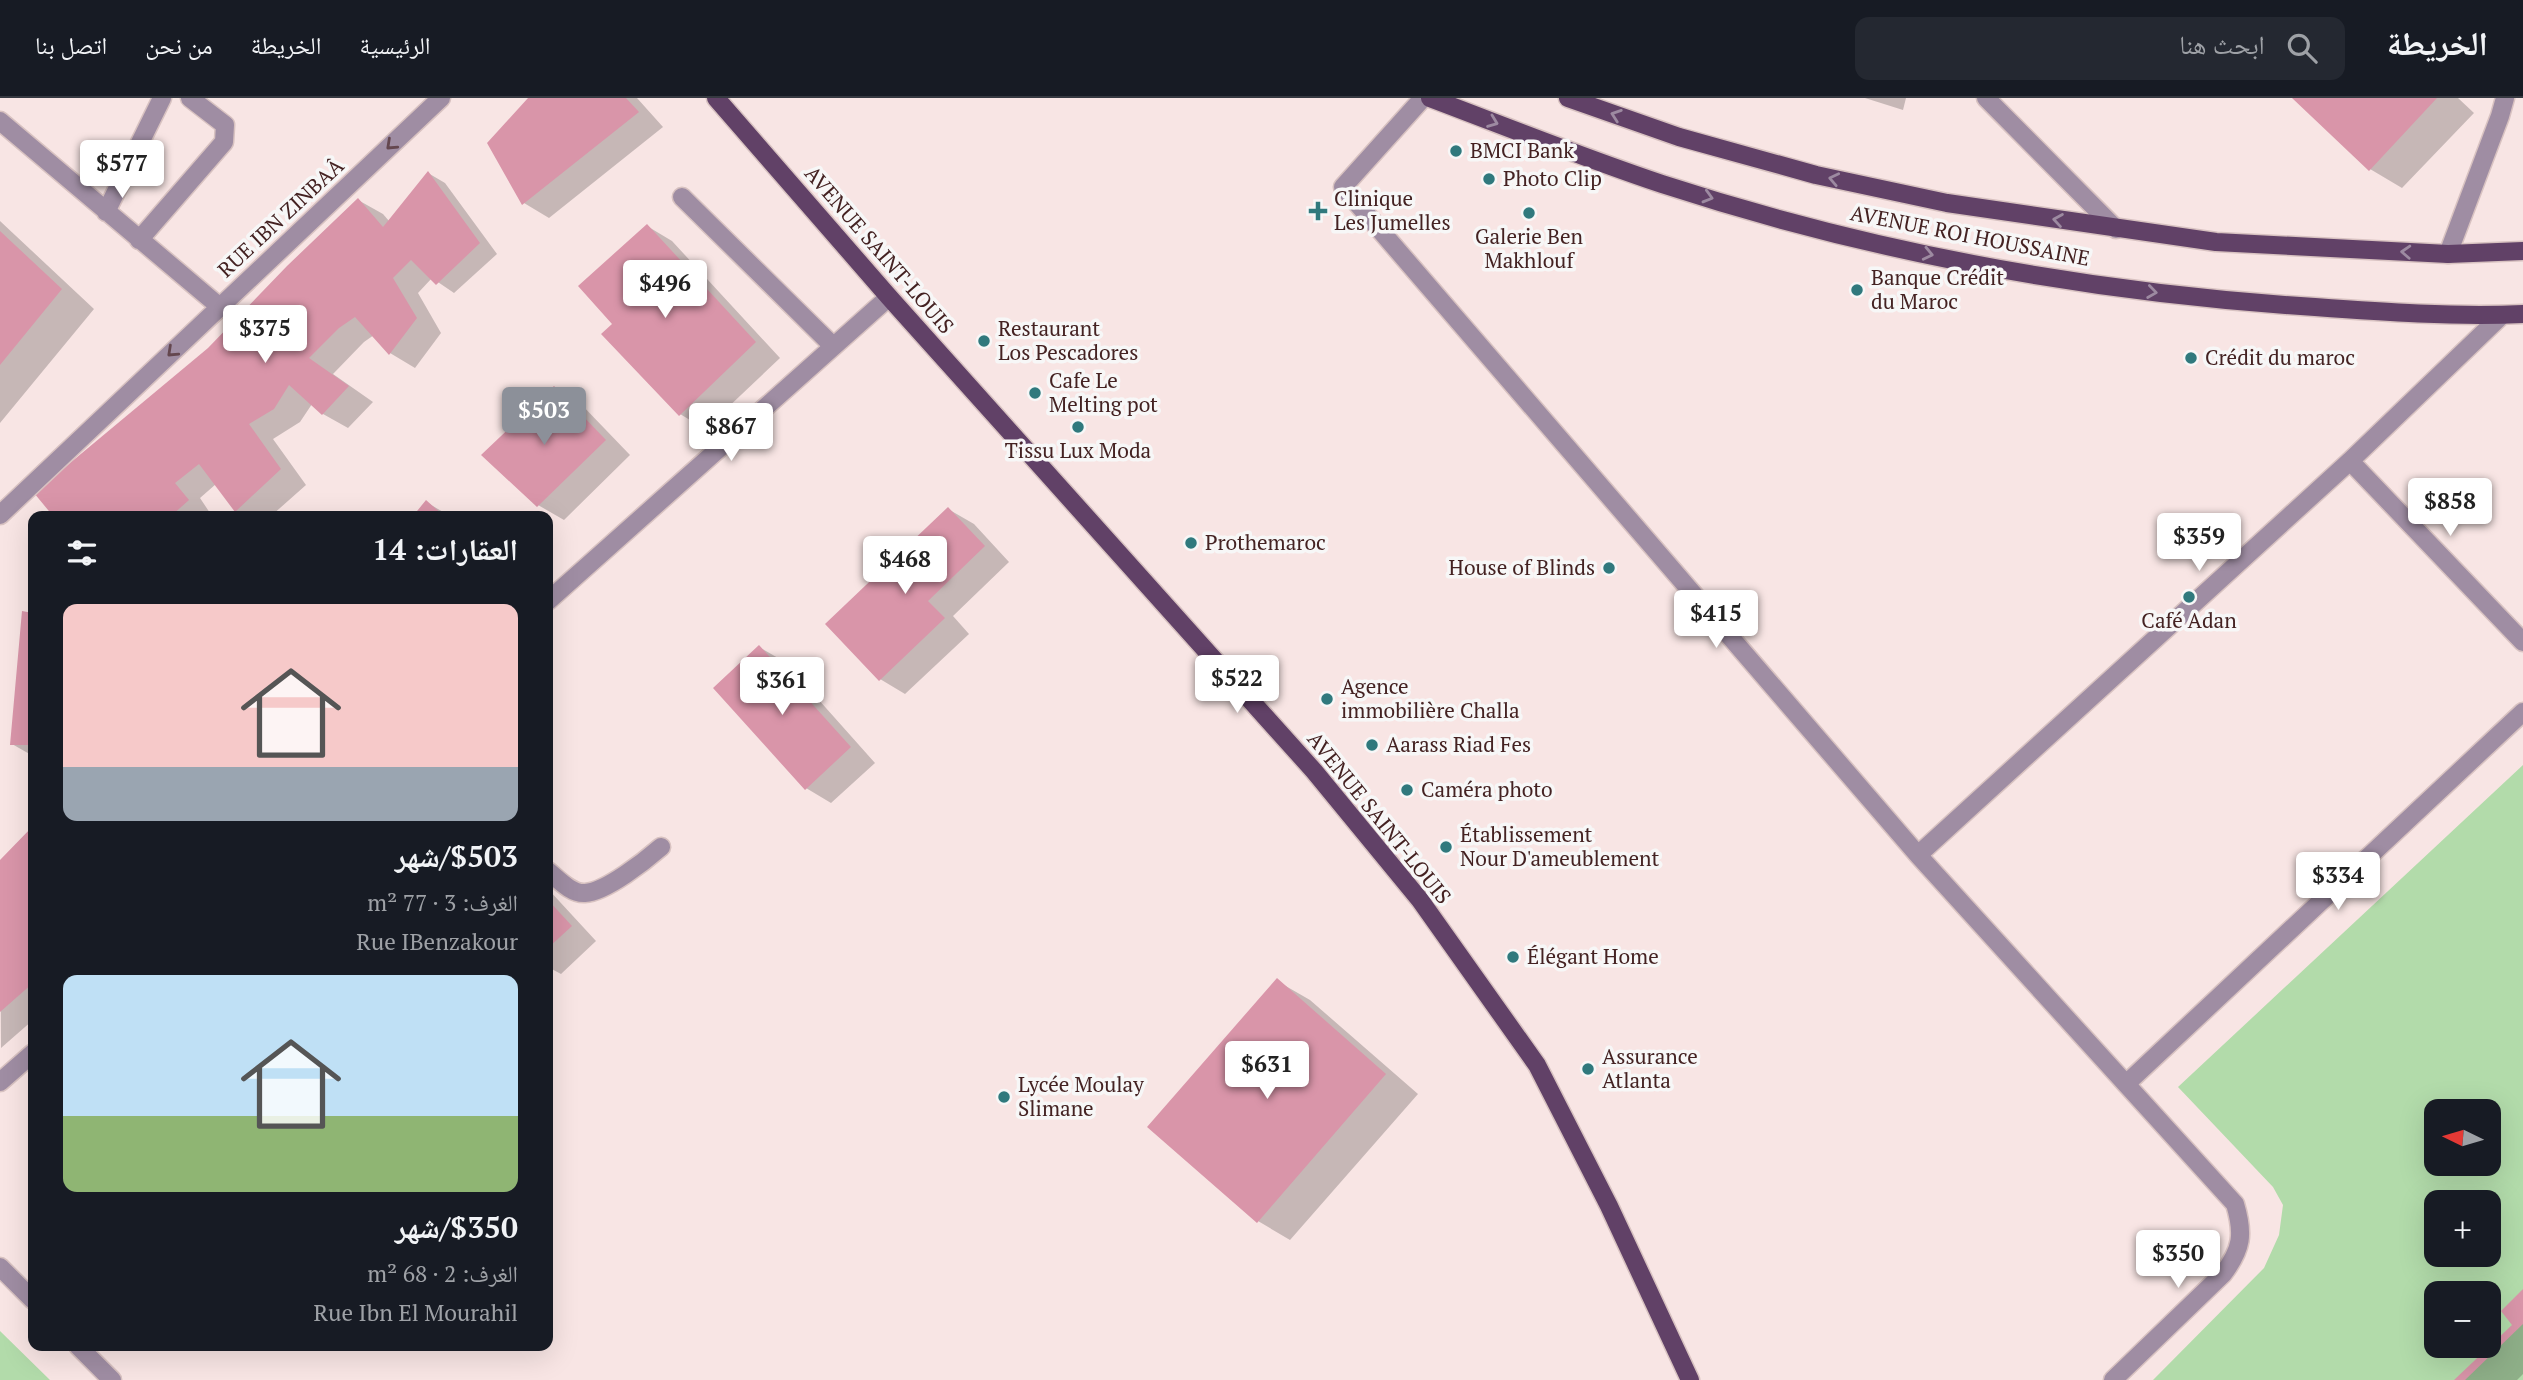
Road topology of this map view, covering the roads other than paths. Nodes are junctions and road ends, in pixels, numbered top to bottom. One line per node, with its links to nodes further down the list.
1 (162, 98): 14 (street)
2 (190, 98): 16 (street)
3 (441, 98): 20 (street, RUE IBN ZINBAÂ, one-way to 20)
4 (716, 98): 19 (main road, AVENUE SAINT-LOUIS)
5 (1423, 98): 30 (street)
6 (1430, 98): 22 (main road, AVENUE ROI HOUSSAINE, one-way to 22)
7 (1568, 98): 15 (main road, AVENUE ROI HOUSSAINE, one-way to 7)
8 (1986, 98): 15 (street)
9 (2505, 98): 11 (street)
10 (2517, 98): 11 (street)
11 (2500, 116): 18 (street)
12 (0, 121): 14 (street)
13 (682, 197): 23 (street)
14 (106, 212): 16 (street)
15 (2116, 229): 18 (main road, AVENUE ROI HOUSSAINE, one-way to 15)
16 (139, 240): 20 (street)
17 (2523, 251): 18 (main road, AVENUE ROI HOUSSAINE)
18 (2448, 254)
19 (889, 297): 23 (street); 39 (main road, AVENUE SAINT-LOUIS)
20 (220, 307): 25 (street, RUE IBN ZINBAÂ, one-way to 25)
21 (2523, 314): 22 (main road, AVENUE ROI HOUSSAINE)
22 (2502, 315): 24 (street)
23 (833, 346): 26 (street)
24 (2350, 461): 27 (street); 30 (street)
25 (0, 515)
26 (553, 597)
27 (2523, 642)
28 (2523, 712): 34 (street)
29 (661, 847): 31 (street)
30 (1918, 855): 34 (street)
31 (553, 875)
32 (28, 1057): 33 (street)
33 (0, 1082)
34 (2126, 1084): 40 (street)
35 (0, 1267): 36 (street)
36 (28, 1295)
37 (83, 1351): 38 (street)
38 (112, 1380)
39 (1690, 1380)
40 (2113, 1380)

